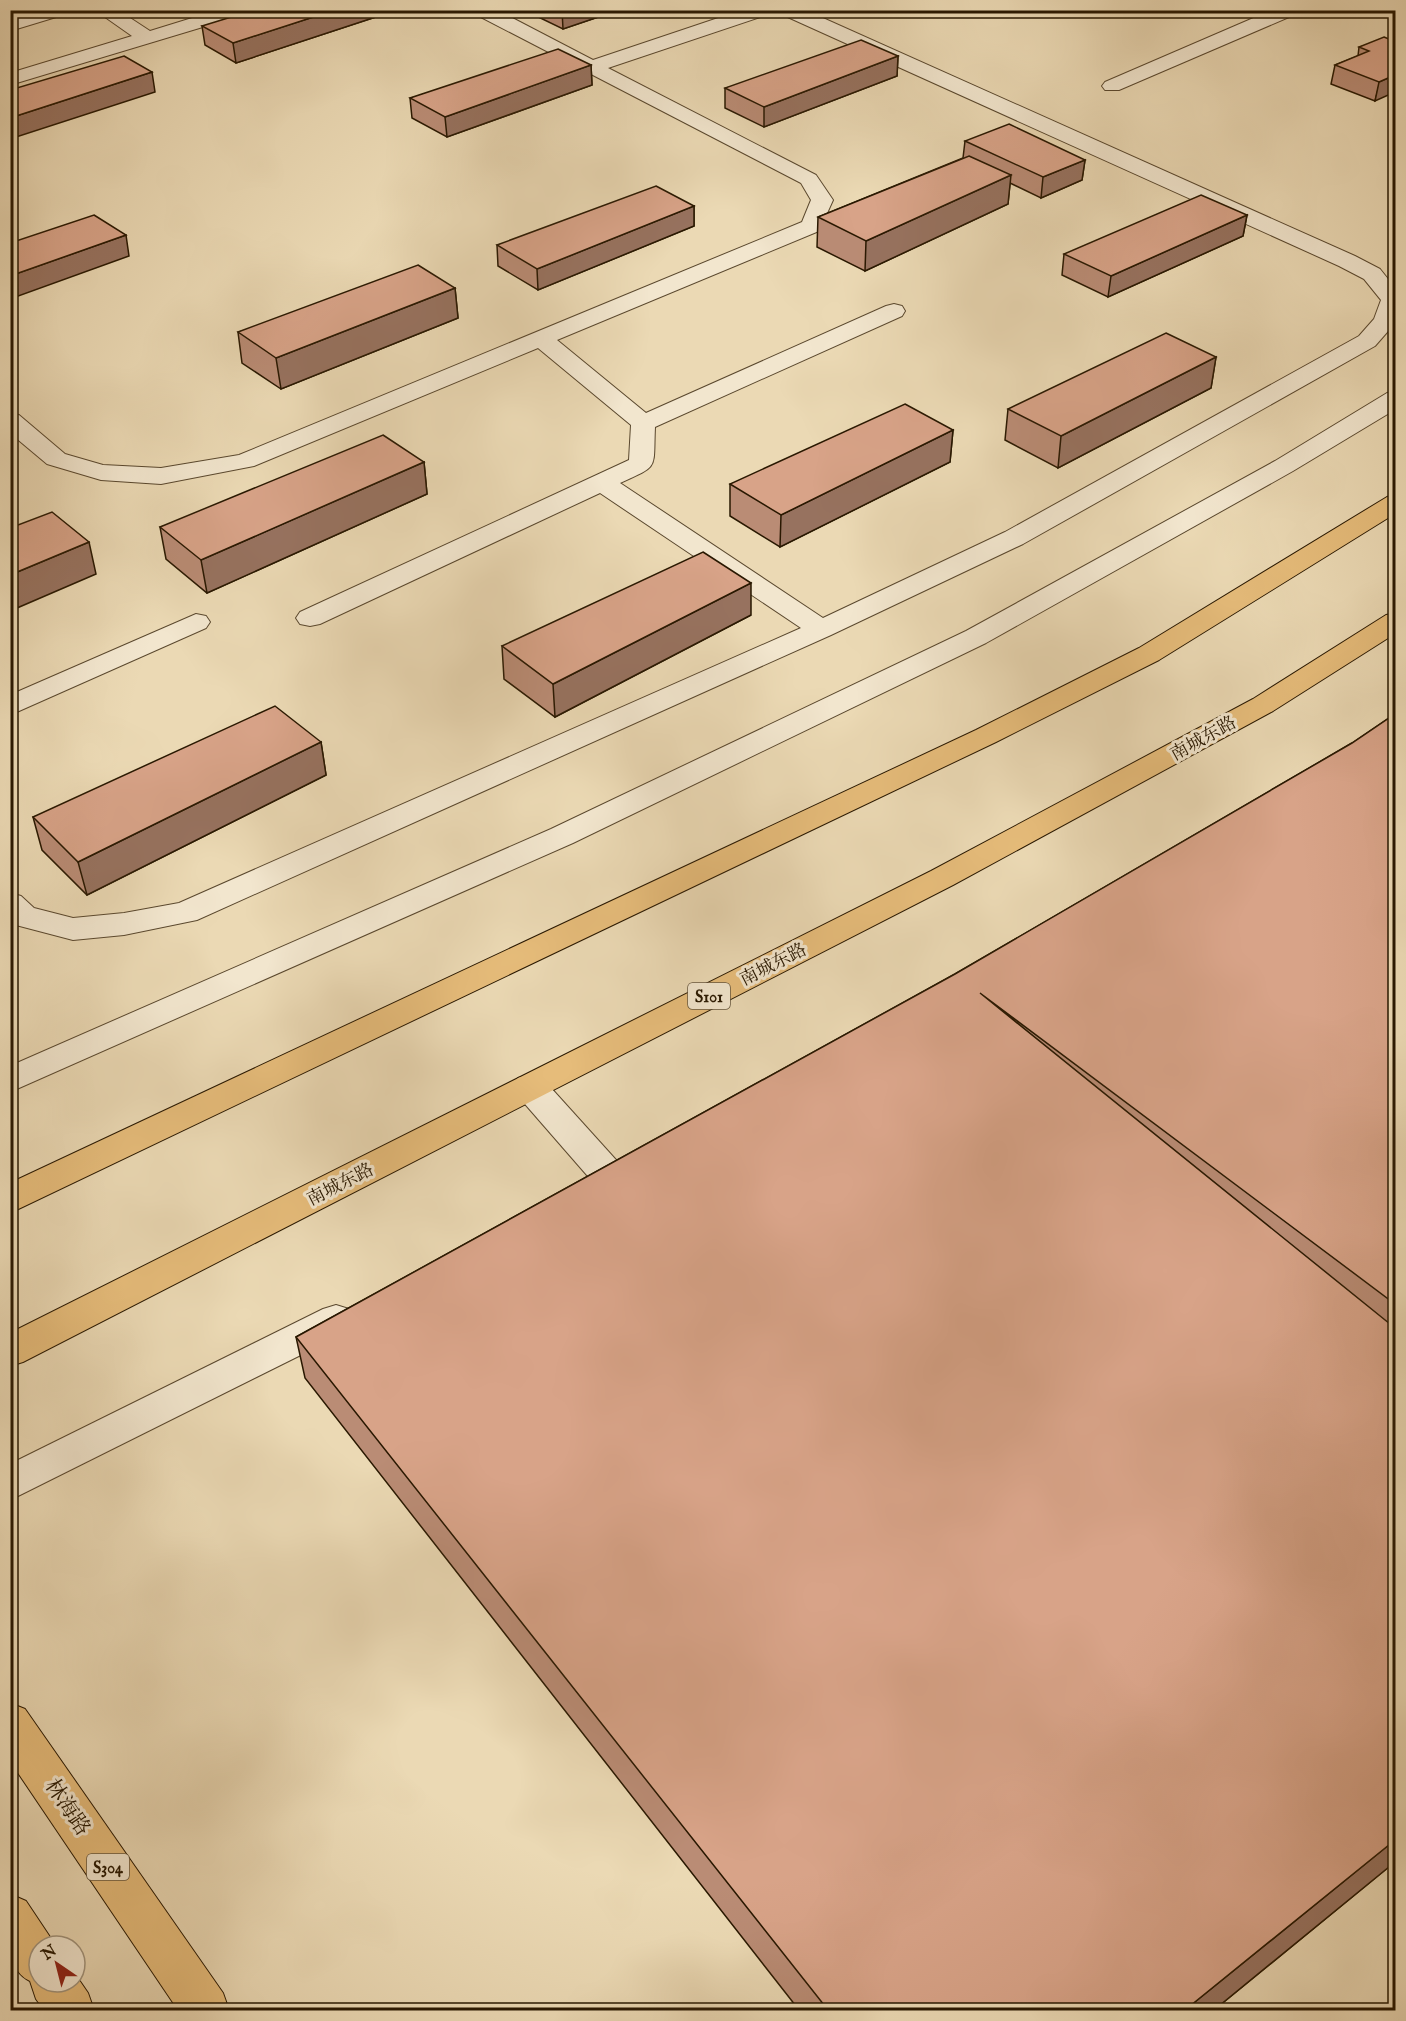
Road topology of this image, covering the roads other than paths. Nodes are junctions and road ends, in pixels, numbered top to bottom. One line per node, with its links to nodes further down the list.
1 (59, 10): 8 (street)
2 (104, 10): 9 (street)
3 (239, 10): 9 (street)
4 (482, 10): 10 (street)
5 (762, 10): 10 (street)
6 (788, 10): 23 (street)
7 (1289, 10): 12 (street)
8 (10, 25)
9 (148, 38): 11 (street)
10 (591, 67): 14 (street)
11 (10, 79)
12 (1112, 86)
13 (894, 311): 17 (street)
14 (541, 338): 16 (street); 17 (street)
15 (1395, 398): 26 (street)
16 (10, 420)
17 (643, 423): 18 (street)
18 (601, 482): 20 (street); 23 (street)
19 (1395, 502): 28 (main road)
20 (310, 618)
21 (1395, 621): 27 (main road, 南城东路 / S101)
22 (196, 622): 24 (street)
23 (821, 629): 25 (street)
24 (10, 706)
25 (10, 903)
26 (10, 1080)
27 (530, 1087): 29 (street); 31 (main road, 南城东路 / S101)
28 (10, 1199)
29 (655, 1227)
30 (360, 1308): 32 (street)
31 (10, 1351)
32 (10, 1483)
33 (10, 1723): 38 (main road, 林海路 / S304)
34 (10, 1917): 35 (main road)
35 (27, 1942)
36 (61, 1994): 37 (main road)
37 (71, 2010)
38 (206, 2010)

